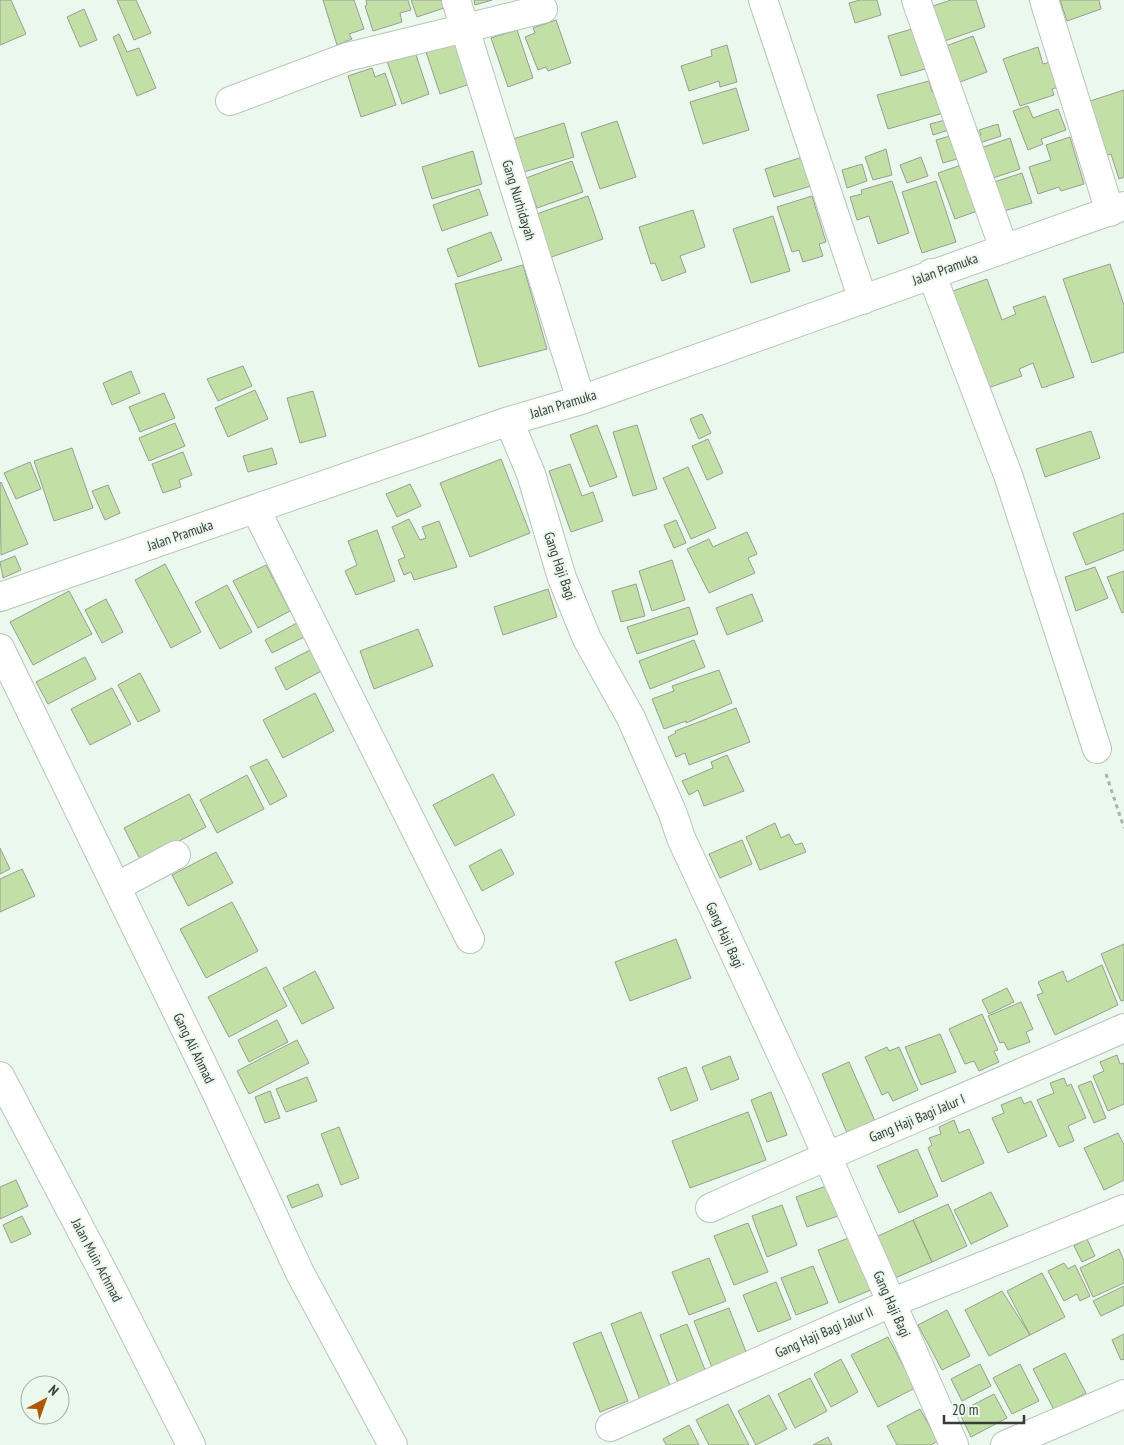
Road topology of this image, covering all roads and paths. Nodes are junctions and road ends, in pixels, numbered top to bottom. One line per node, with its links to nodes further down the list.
1 (456, 0): 6 (street, Gang Nurhidayah)
2 (764, 0): 11 (street)
3 (916, 0): 9 (street)
4 (1044, 0): 8 (street)
5 (543, 10): 6 (street)
6 (465, 27): 7 (street); 12 (street, Gang Nurhidayah)
7 (230, 101)
8 (1117, 209): 9 (street, Jalan Pramuka)
9 (1004, 249): 10 (street, Jalan Pramuka)
10 (931, 274): 11 (street, Jalan Pramuka); 17 (street)
11 (863, 300): 12 (street, Jalan Pramuka)
12 (581, 400): 13 (street, Jalan Pramuka)
13 (509, 421): 14 (street, Jalan Pramuka); 24 (street, Gang Haji Bagi)
14 (256, 510): 15 (street, Jalan Pramuka); 21 (street)
15 (0, 597)
16 (0, 648): 20 (street, Gang Ali Ahmad)
17 (1098, 749): 18 (path)
18 (1124, 828)
19 (176, 855): 20 (street)
20 (116, 887): 31 (street, Gang Ali Ahmad)
21 (470, 939)
22 (1124, 1028): 24 (street, Gang Haji Bagi Jalur I)
23 (0, 1076): 30 (street, Jalan Muin Achmad)
24 (826, 1155): 25 (street, Gang Haji Bagi Jalur I); 27 (street, Gang Haji Bagi)
25 (710, 1208)
26 (1124, 1209): 27 (street, Gang Haji Bagi Jalur II)
27 (891, 1303): 29 (street, Gang Haji Bagi Jalur II); 32 (street, Gang Haji Bagi)
28 (1124, 1394): 33 (street)
29 (610, 1427)
30 (191, 1445)
31 (393, 1445)
32 (954, 1445)
33 (1005, 1445)

